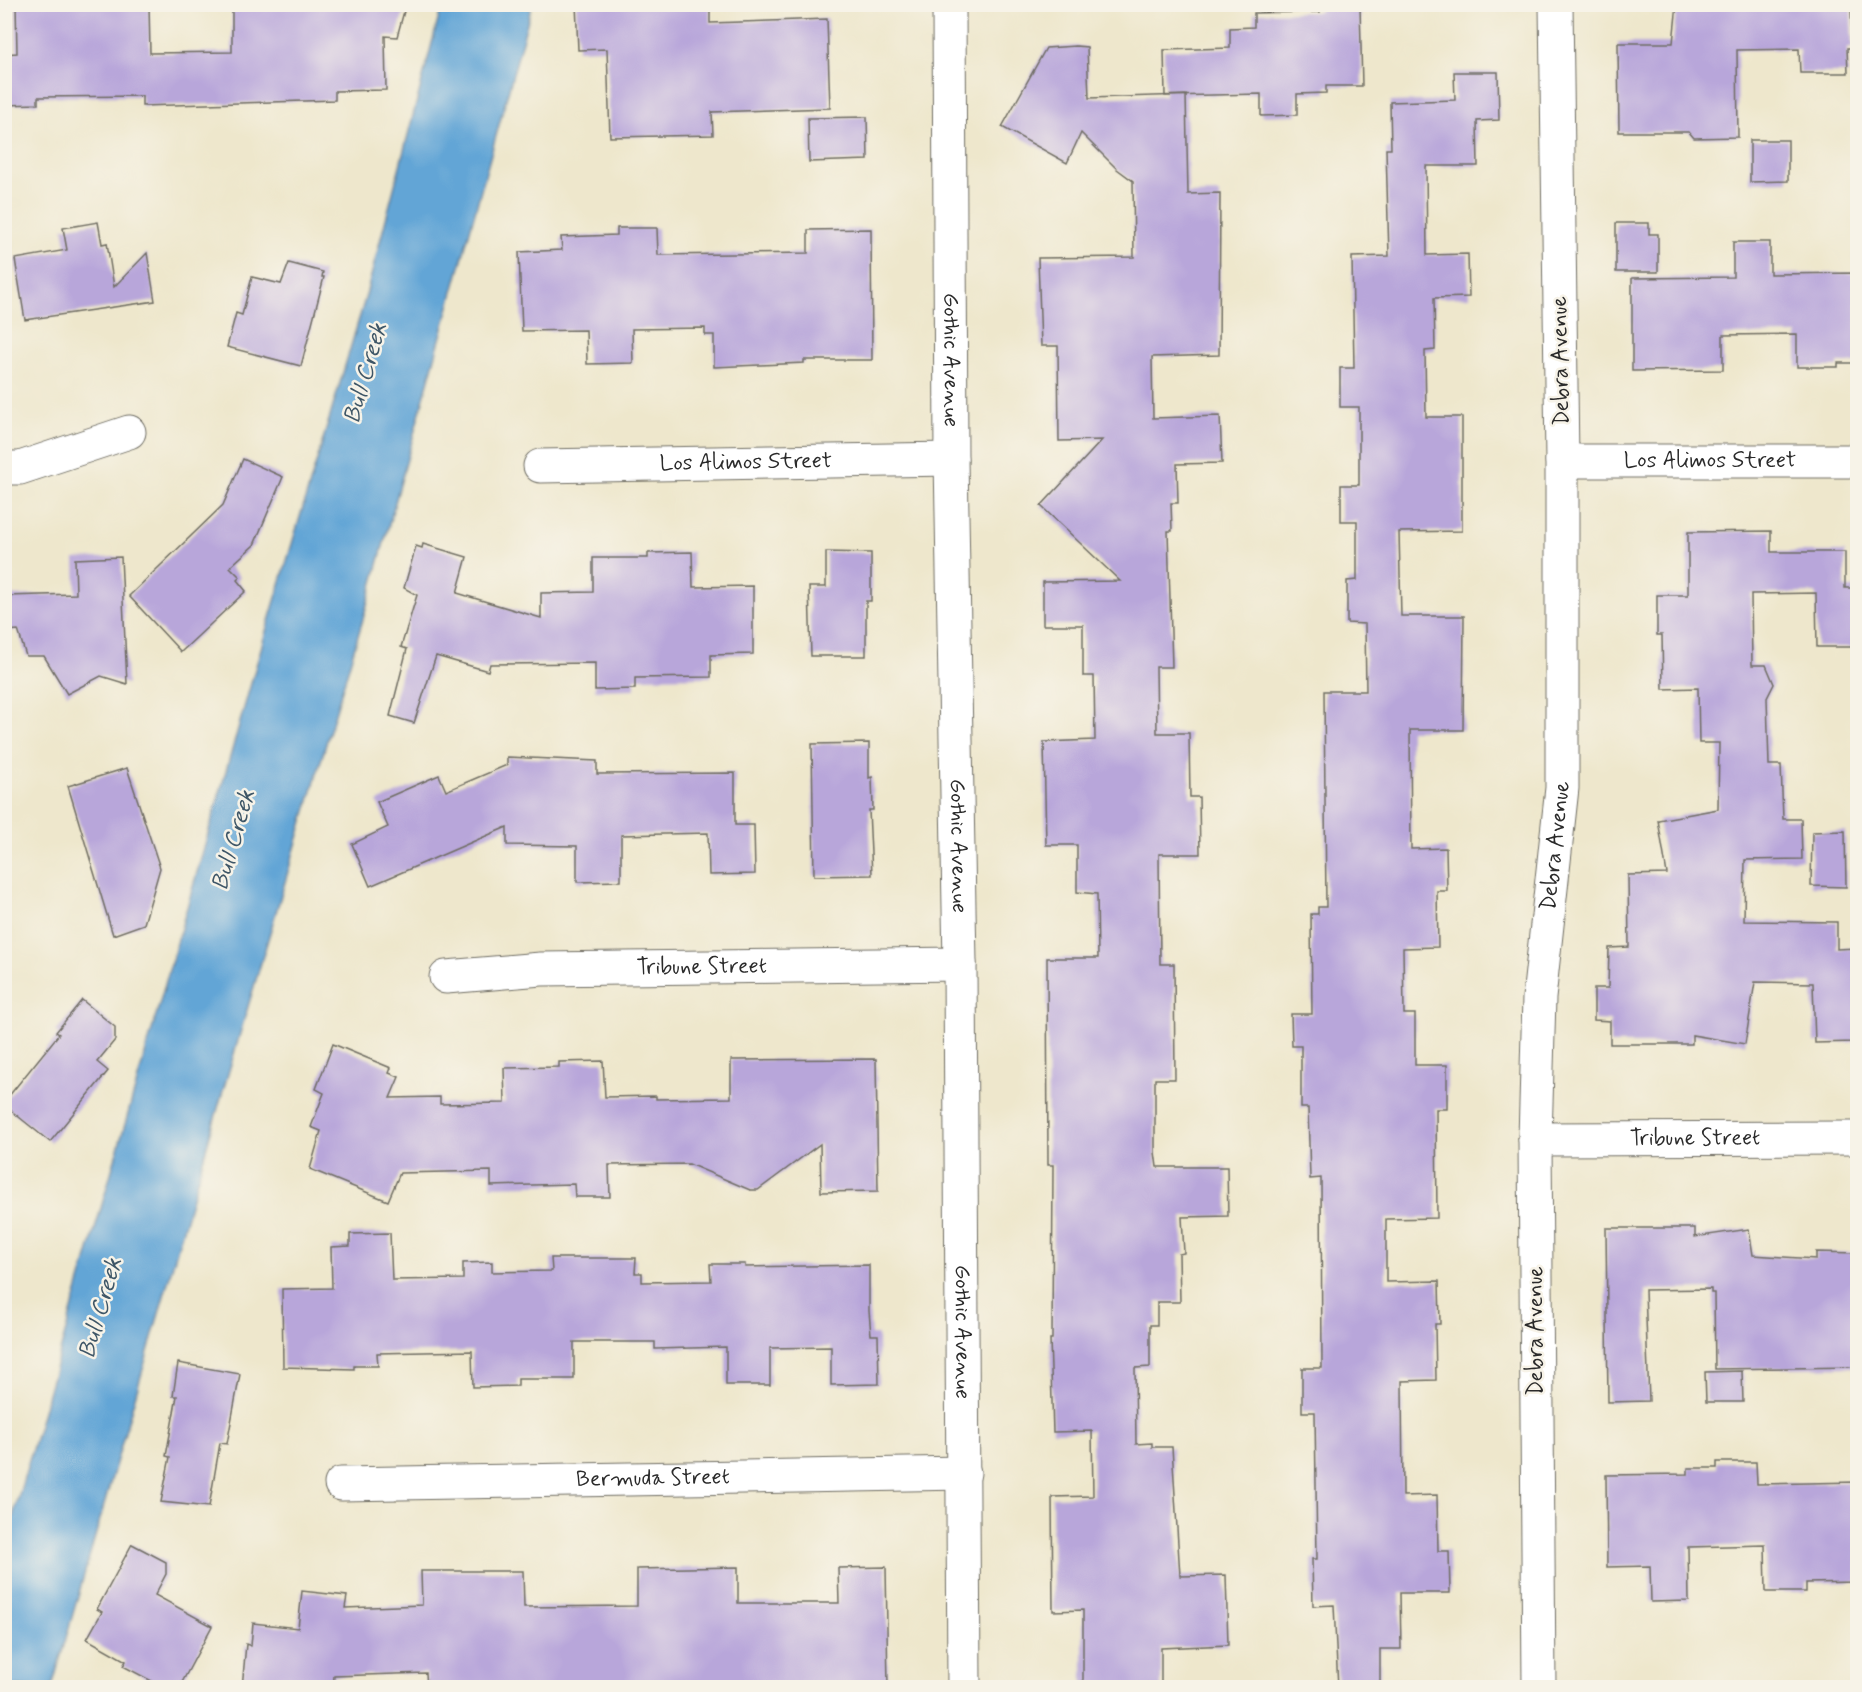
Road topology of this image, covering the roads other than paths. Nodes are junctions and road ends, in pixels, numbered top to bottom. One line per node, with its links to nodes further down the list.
1 (950, 4): 4 (street, Gothic Avenue)
2 (1556, 4): 5 (street, Debra Avenue)
3 (129, 432): 8 (street)
4 (951, 459): 7 (street, Los Alimos Street); 9 (street, Gothic Avenue)
5 (1562, 461): 6 (street, Los Alimos Street); 12 (street, Debra Avenue)
6 (1857, 461)
7 (540, 466)
8 (4, 468)
9 (960, 964): 10 (street, Tribune Street); 13 (street, Gothic Avenue)
10 (446, 977)
11 (1857, 1138): 12 (street, Tribune Street)
12 (1535, 1139): 16 (street, Debra Avenue)
13 (964, 1473): 14 (street, Bermuda Street); 15 (street, Gothic Avenue)
14 (341, 1484)
15 (964, 1688)
16 (1539, 1688)

